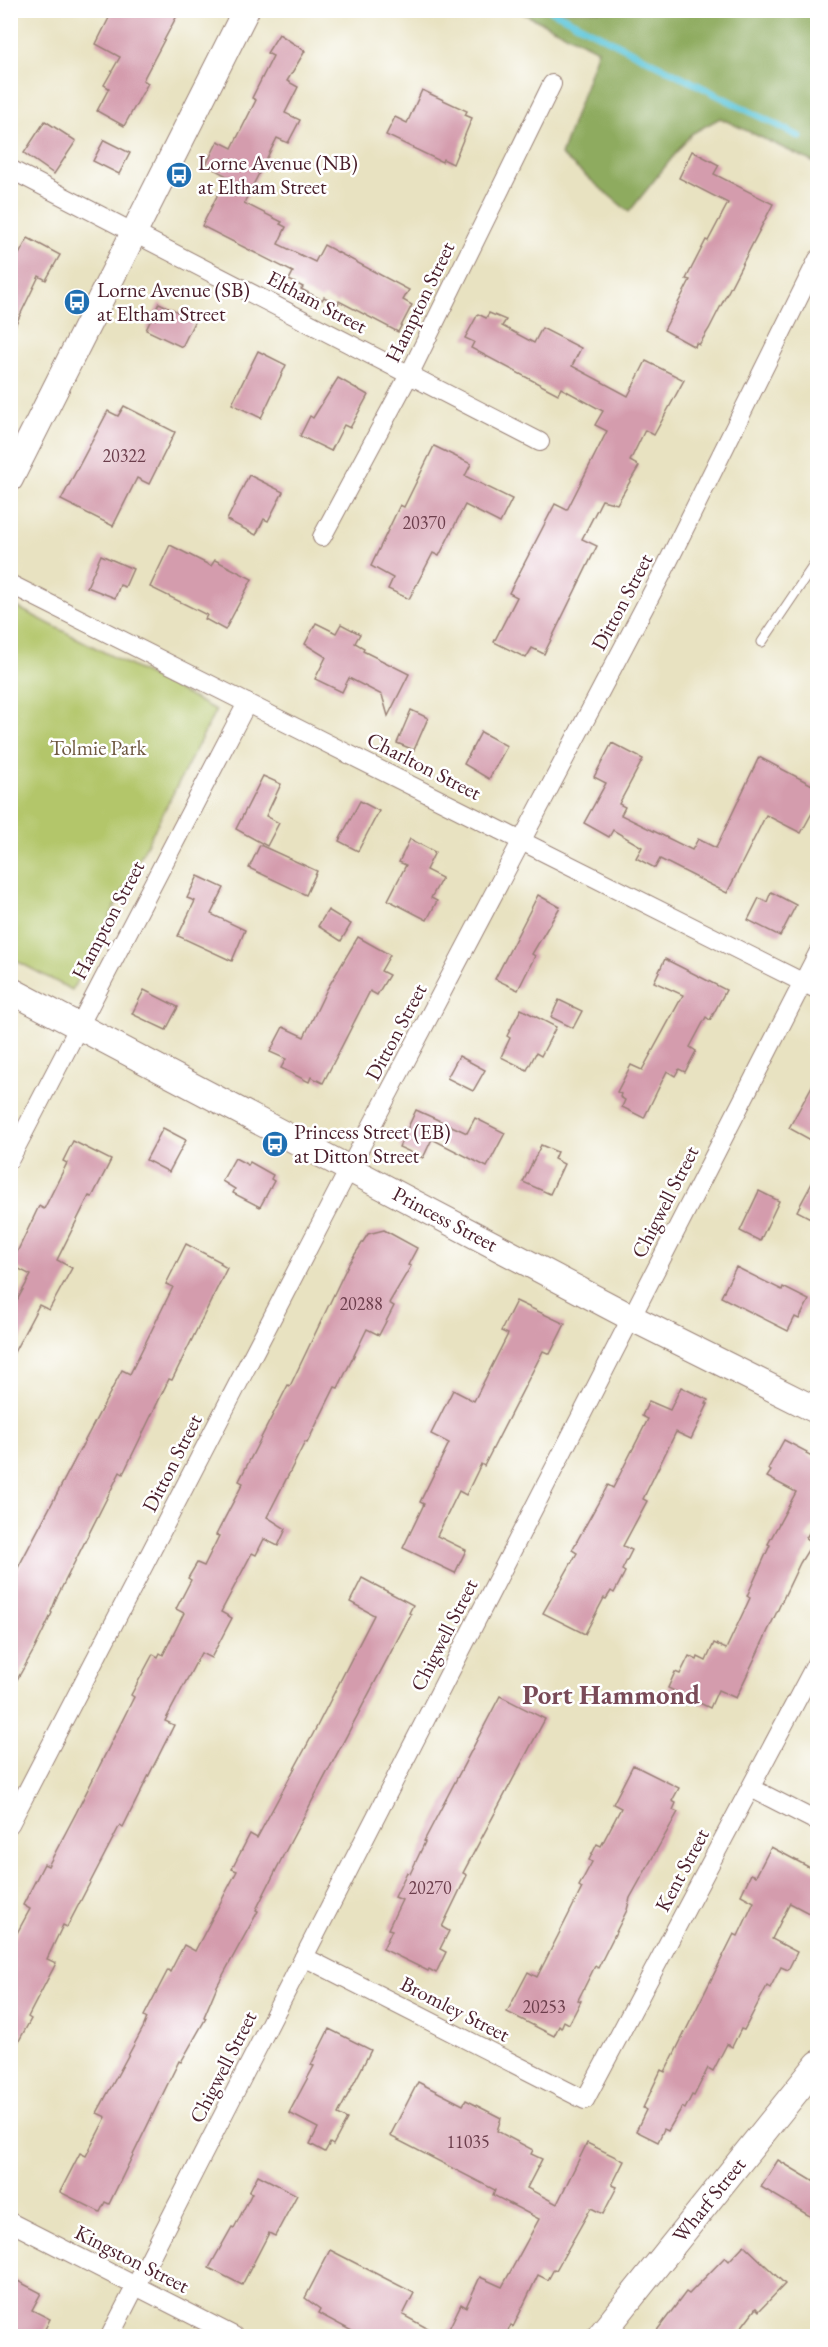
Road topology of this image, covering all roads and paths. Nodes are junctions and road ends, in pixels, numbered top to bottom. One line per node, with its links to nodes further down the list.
1 (246, 10): 4 (street)
2 (552, 84): 6 (street, Hampton Street)
3 (10, 169): 4 (street, Eltham Street)
4 (134, 233): 6 (street, Eltham Street); 8 (street)
5 (818, 259): 14 (street, Ditton Street)
6 (409, 375): 7 (street, Eltham Street); 9 (street, Hampton Street)
7 (540, 442)
8 (10, 479)
9 (322, 537)
10 (818, 559): 12 (lane)
11 (10, 584): 13 (street, Charlton Street)
12 (762, 642)
13 (247, 703): 14 (street, Charlton Street); 18 (street, Hampton Street)
14 (522, 841): 16 (street, Charlton Street); 20 (street, Ditton Street)
15 (818, 953): 16 (street, Chigwell Street)
16 (810, 986): 21 (street, Chigwell Street)
17 (10, 990): 18 (street, Princess Street)
18 (79, 1026): 19 (street, Hampton Street); 20 (street, Princess Street)
19 (10, 1159)
20 (350, 1168): 21 (street, Princess Street); 26 (street, Ditton Street)
21 (632, 1318): 22 (street, Princess Street); 27 (street, Chigwell Street)
22 (818, 1411)
23 (818, 1660): 24 (street, Kent Street)
24 (751, 1788): 25 (street); 29 (street, Kent Street)
25 (818, 1822)
26 (10, 1824)
27 (304, 1957): 29 (street, Bromley Street); 31 (street, Chigwell Street)
28 (818, 2064): 34 (street, Wharf Street)
29 (585, 2100)
30 (10, 2222): 31 (street, Kingston Street)
31 (136, 2286): 32 (street, Chigwell Street); 33 (street, Kingston Street)
32 (110, 2337)
33 (234, 2337)
34 (600, 2337)

